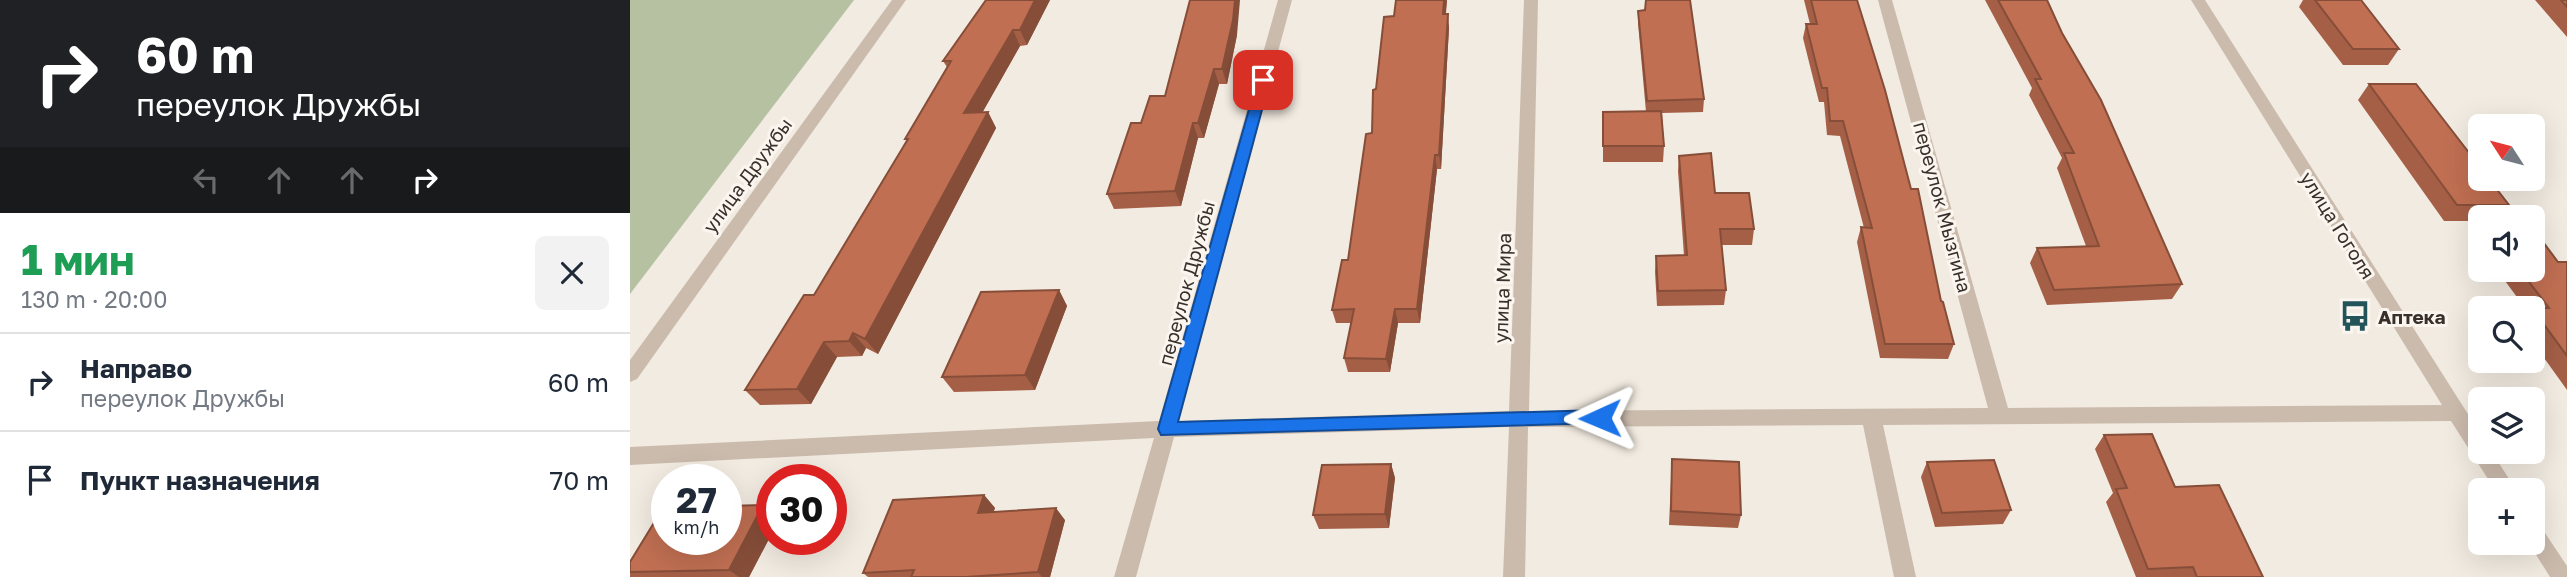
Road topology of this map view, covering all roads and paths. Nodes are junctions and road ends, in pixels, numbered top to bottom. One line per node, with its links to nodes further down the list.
1 (899, 0): 6 (street, улица Дружбы)
2 (1285, 0): 11 (street, переулок Дружбы)
3 (1531, 0): 10 (street, улица Мира)
4 (1885, 0): 9 (street, переулок Мызгина)
5 (2198, 0): 7 (street, улица Гоголя)
6 (630, 374)
7 (2456, 413): 9 (street); 12 (street, улица Гоголя)
8 (1871, 415): 9 (street); 10 (street); 17 (street)
9 (2000, 415)
10 (1519, 419): 11 (street); 16 (street, улица Мира)
11 (1167, 429): 13 (street); 15 (street, переулок Дружбы)
12 (2468, 432)
13 (630, 456)
14 (2545, 551): 18 (street)
15 (1125, 577)
16 (1514, 577)
17 (1905, 577)
18 (2562, 577)

